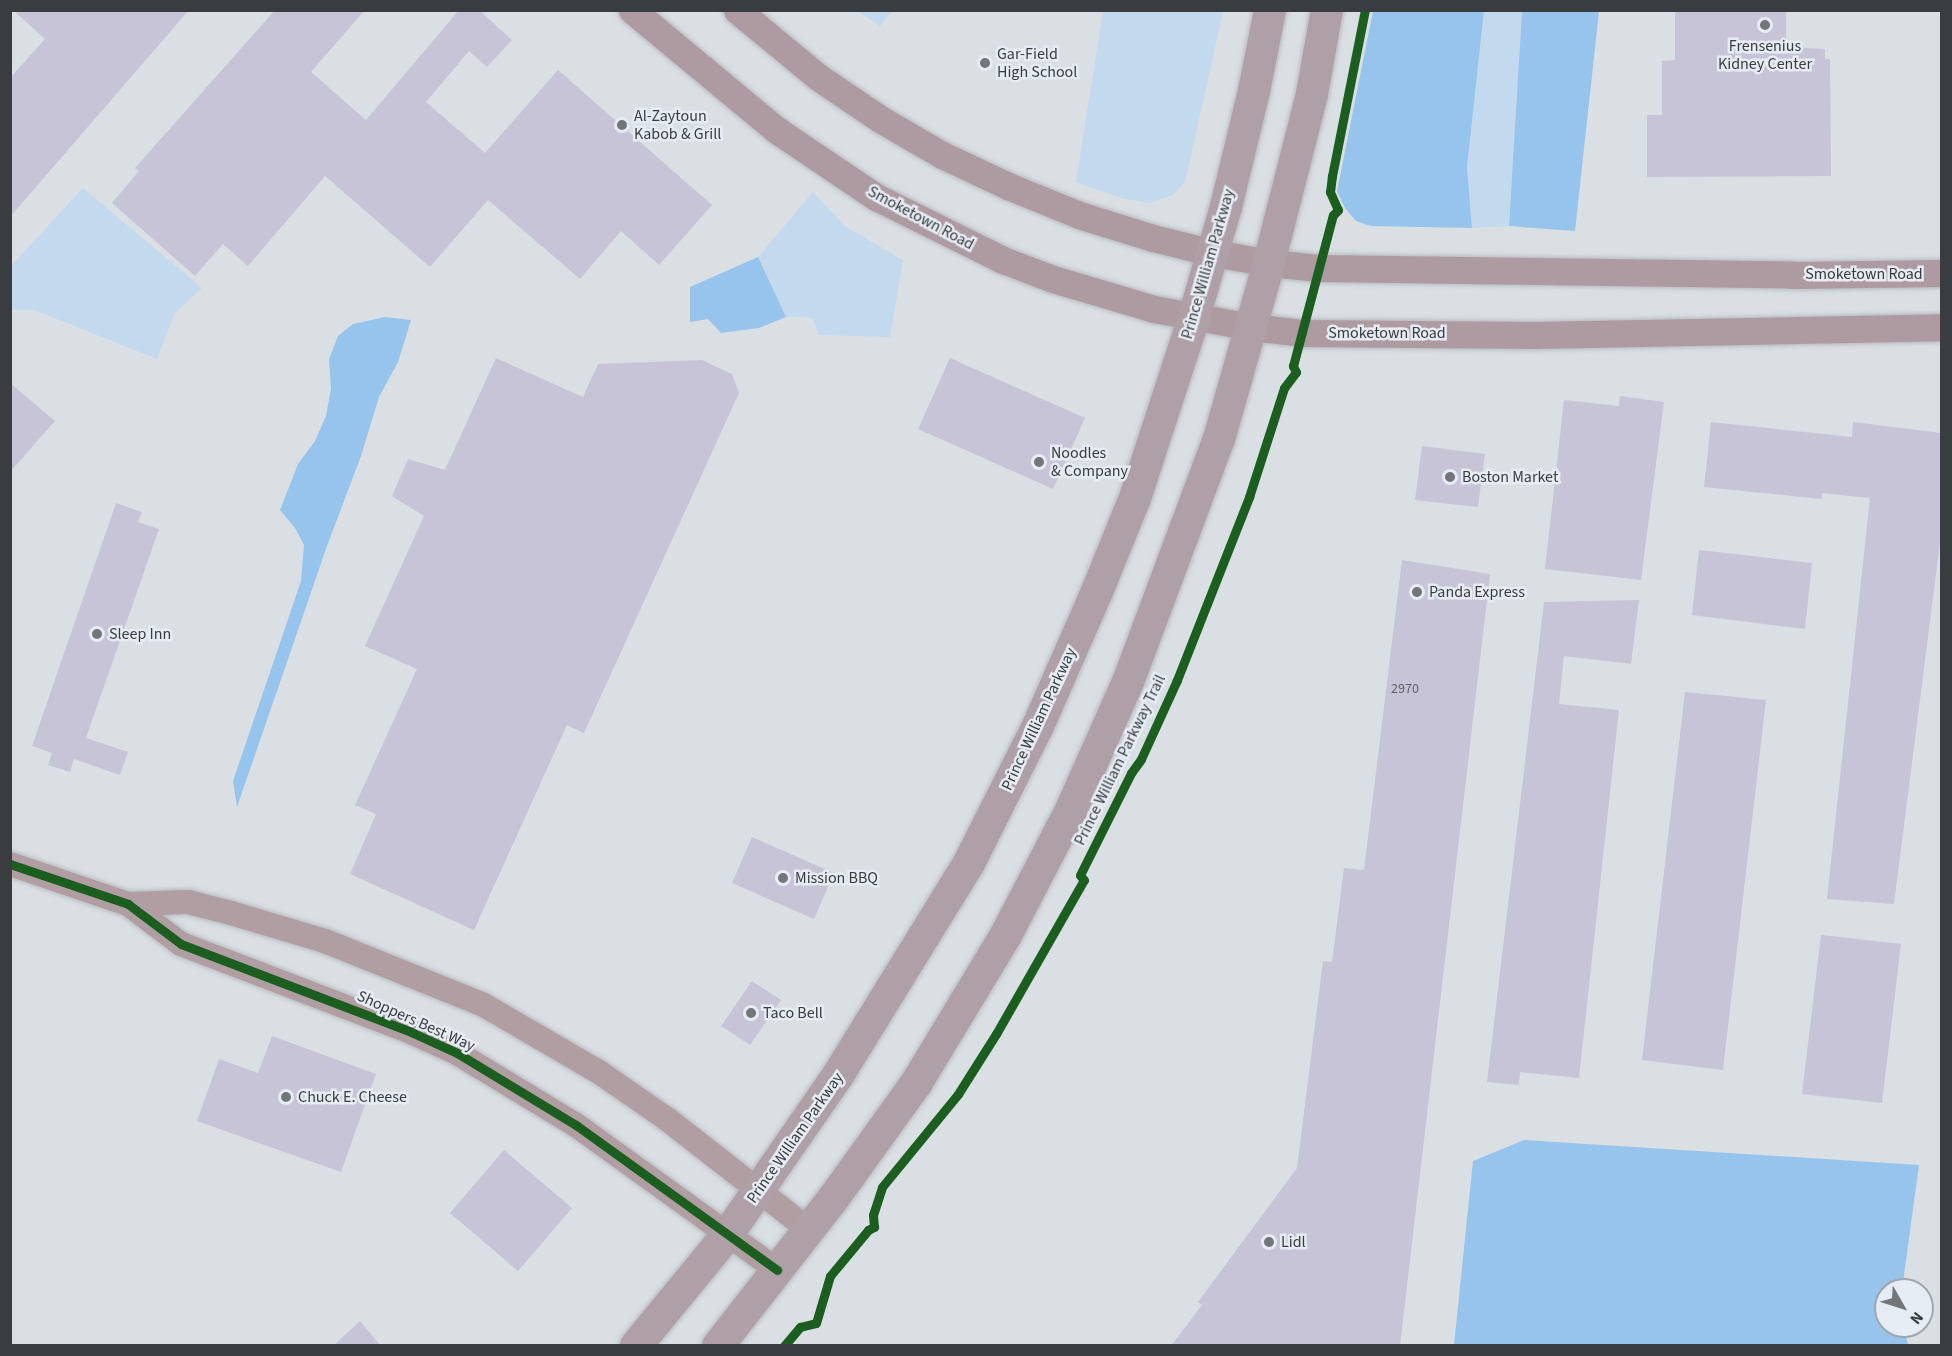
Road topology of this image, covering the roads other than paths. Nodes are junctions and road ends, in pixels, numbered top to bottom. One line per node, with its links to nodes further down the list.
1 (632, 10): 8 (main road, Smoketown Road)
2 (737, 10): 5 (main road, Smoketown Road)
3 (1270, 10): 5 (highway, Prince William Parkway)
4 (1327, 10): 6 (highway)
5 (1214, 253): 6 (main road, Smoketown Road); 8 (highway, Prince William Parkway)
6 (1269, 263): 7 (main road, Smoketown Road); 9 (highway)
7 (1940, 273)
8 (1194, 317): 9 (main road, Smoketown Road); 13 (highway, Prince William Parkway)
9 (1251, 327): 10 (main road, Smoketown Road); 14 (highway)
10 (1941, 327)
11 (10, 864): 12 (street, Shoppers Best Way)
12 (128, 904): 13 (street, Shoppers Best Way); 15 (street, Shoppers Best Way)
13 (759, 1190): 14 (street, Shoppers Best Way); 15 (highway, Prince William Parkway)
14 (808, 1230): 16 (highway)
15 (728, 1234): 16 (street, Shoppers Best Way); 17 (highway, Prince William Parkway)
16 (777, 1270): 18 (highway)
17 (636, 1346)
18 (718, 1346)

